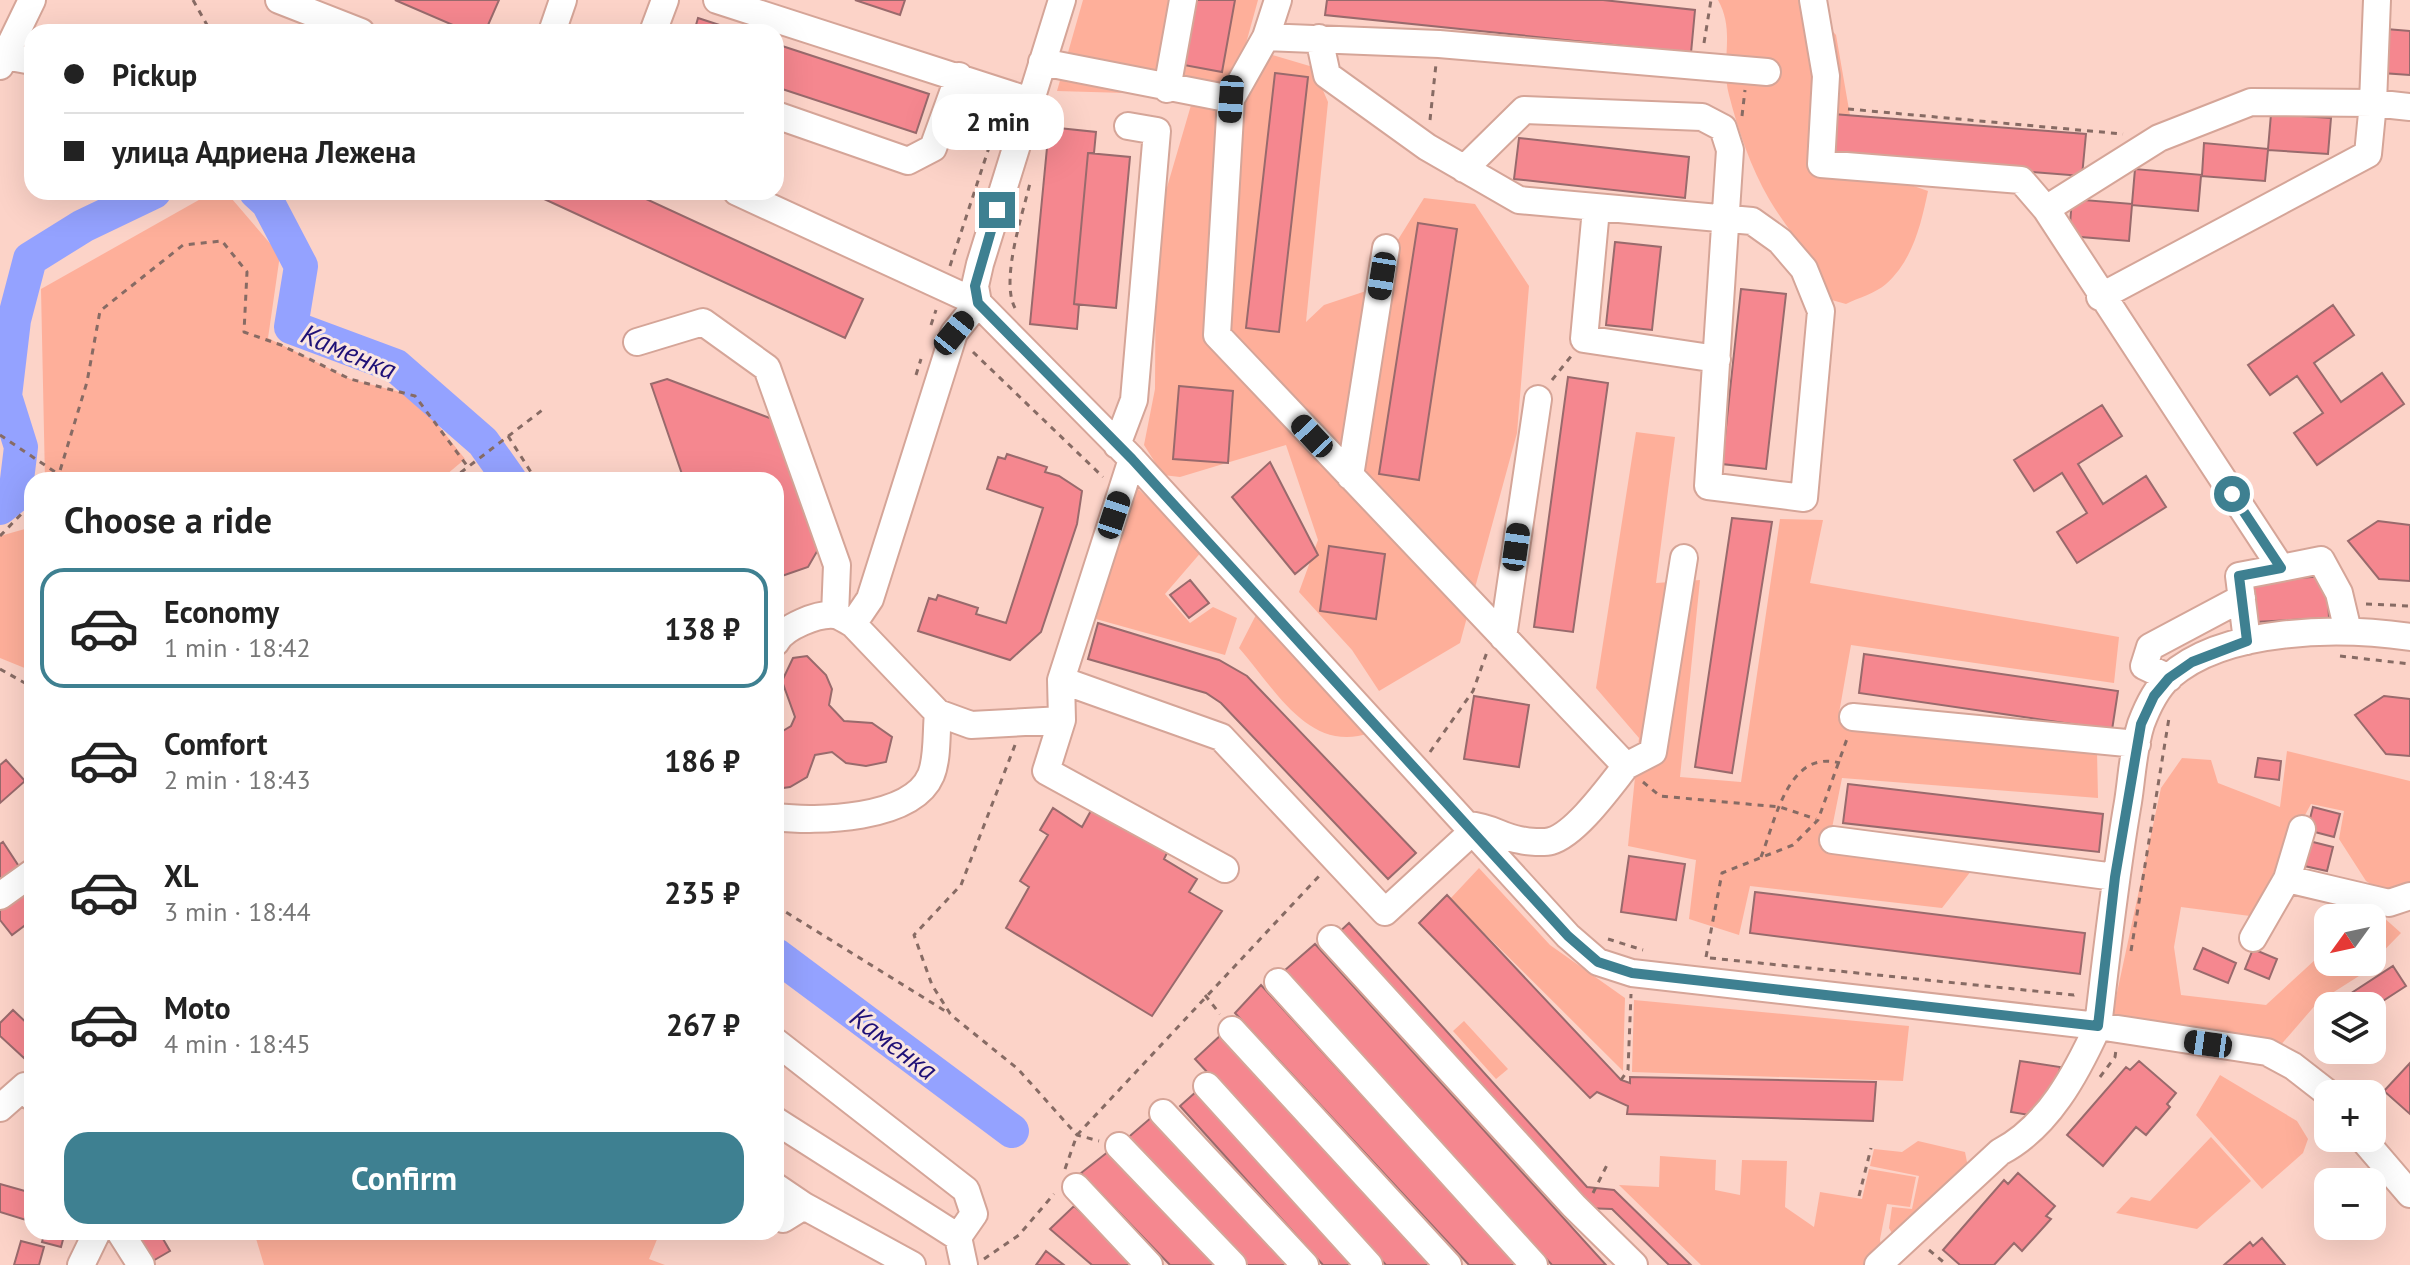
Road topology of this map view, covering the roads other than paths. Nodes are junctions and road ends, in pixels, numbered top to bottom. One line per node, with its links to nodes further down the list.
1 (32, 0): 16 (street)
2 (279, 0): 11 (street)
3 (563, 0): 12 (street)
4 (665, 0): 13 (street)
5 (717, 0): 20 (street)
6 (1062, 0): 18 (street)
7 (1183, 0): 21 (street)
8 (1278, 0): 14 (street)
9 (1813, 0): 31 (street)
10 (2377, 0): 24 (street)
11 (340, 24)
12 (555, 24)
13 (656, 24)
14 (1266, 37): 15 (street); 23 (street)
15 (1319, 38): 19 (street); 28 (street)
16 (2, 61): 17 (street)
17 (24, 61)
18 (1042, 62): 21 (street); 22 (street)
19 (1767, 72)
20 (959, 76): 22 (street); 26 (street)
21 (1167, 89): 23 (street)
22 (1019, 96): 35 (street)
23 (1231, 99): 40 (street)
24 (2373, 103): 25 (street); 31 (street); 34 (street)
25 (2410, 107)
26 (784, 118)
27 (1128, 126): 39 (street)
28 (1464, 169): 30 (street); 32 (street)
29 (754, 200): 35 (street)
30 (1596, 209): 32 (street); 37 (street)
31 (2046, 209): 34 (street)
32 (1727, 217): 37 (street); 37 (street)
33 (1386, 248): 40 (street)
34 (2100, 297): 42 (street)
35 (978, 303): 39 (street); 44 (street)
36 (637, 342): 44 (street)
37 (1717, 359)
38 (1538, 399): 47 (street)
39 (1124, 452): 51 (street); 58 (street)
40 (1350, 476): 47 (street)
41 (1684, 558): 56 (street)
42 (2281, 568): 43 (street); 45 (street)
43 (2242, 598): 49 (street); 50 (street)
44 (844, 619): 46 (street); 52 (street)
45 (2348, 631): 48 (street); 49 (street)
46 (784, 633)
47 (1503, 637): 56 (street)
48 (2410, 637)
49 (2247, 641): 50 (street)
50 (2169, 678): 55 (street)
51 (1061, 680): 54 (street); 58 (street)
52 (938, 713): 54 (street); 57 (street)
53 (1853, 717): 55 (street)
54 (1062, 720): 61 (street)
55 (2137, 744): 62 (street)
56 (1626, 766): 58 (street)
57 (784, 818)
58 (1470, 828): 70 (street)
59 (2302, 829): 64 (street)
60 (1826, 830): 62 (street)
61 (1225, 869)
62 (2115, 877): 70 (street)
63 (24, 879): 65 (street)
64 (2287, 879): 66 (street); 67 (street)
65 (0, 896)
66 (2410, 896)
67 (2253, 938)
68 (1331, 939): 98 (street)
69 (1278, 982): 97 (street)
70 (2109, 1028): 73 (street); 99 (street)
71 (1232, 1030): 96 (street)
72 (784, 1048): 88 (street)
73 (2314, 1082)
74 (1207, 1086): 95 (street)
75 (24, 1094): 76 (street)
76 (0, 1108)
77 (1163, 1113): 94 (street)
78 (784, 1127): 88 (street)
79 (1119, 1146): 93 (street)
80 (2374, 1152): 83 (street)
81 (1067, 1182): 92 (street)
82 (784, 1192): 84 (street)
83 (2410, 1194)
84 (804, 1206): 85 (street); 91 (street)
85 (784, 1218)
86 (93, 1240): 89 (street)
87 (125, 1240): 90 (street)
88 (962, 1255)
89 (81, 1265)
90 (141, 1265)
91 (912, 1265)
92 (1149, 1265)
93 (1233, 1265)
94 (1305, 1265)
95 (1369, 1265)
96 (1448, 1265)
97 (1534, 1265)
98 (1634, 1265)
99 (1878, 1265)

